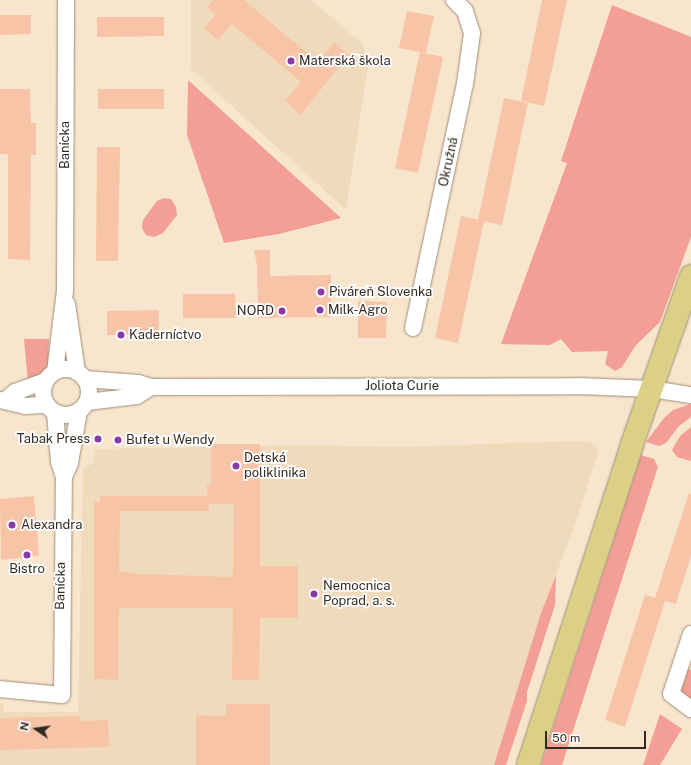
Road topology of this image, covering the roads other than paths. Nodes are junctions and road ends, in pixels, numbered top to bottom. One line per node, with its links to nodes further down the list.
1 (66, 0): 4 (street, Banícka)
2 (454, 0): 5 (street, Okružná)
3 (691, 276): 9 (main road)
4 (65, 290): 6 (street, Banícka); 7 (street, Banícka)
5 (413, 328)
6 (50, 376): 7 (street); 11 (street); 13 (street)
7 (81, 376): 8 (street, Joliota Curie); 12 (street)
8 (151, 387): 9 (street, Joliota Curie); 12 (street, Joliota Curie)
9 (652, 389): 10 (street, Joliota Curie); 18 (main road)
10 (691, 394)
11 (3, 400): 13 (street)
12 (83, 407): 13 (street); 14 (street, Banícka)
13 (51, 409): 14 (street, Banícka)
14 (64, 477): 16 (street, Banícka)
15 (691, 634): 17 (street)
16 (0, 689)
17 (691, 709)
18 (528, 765)

